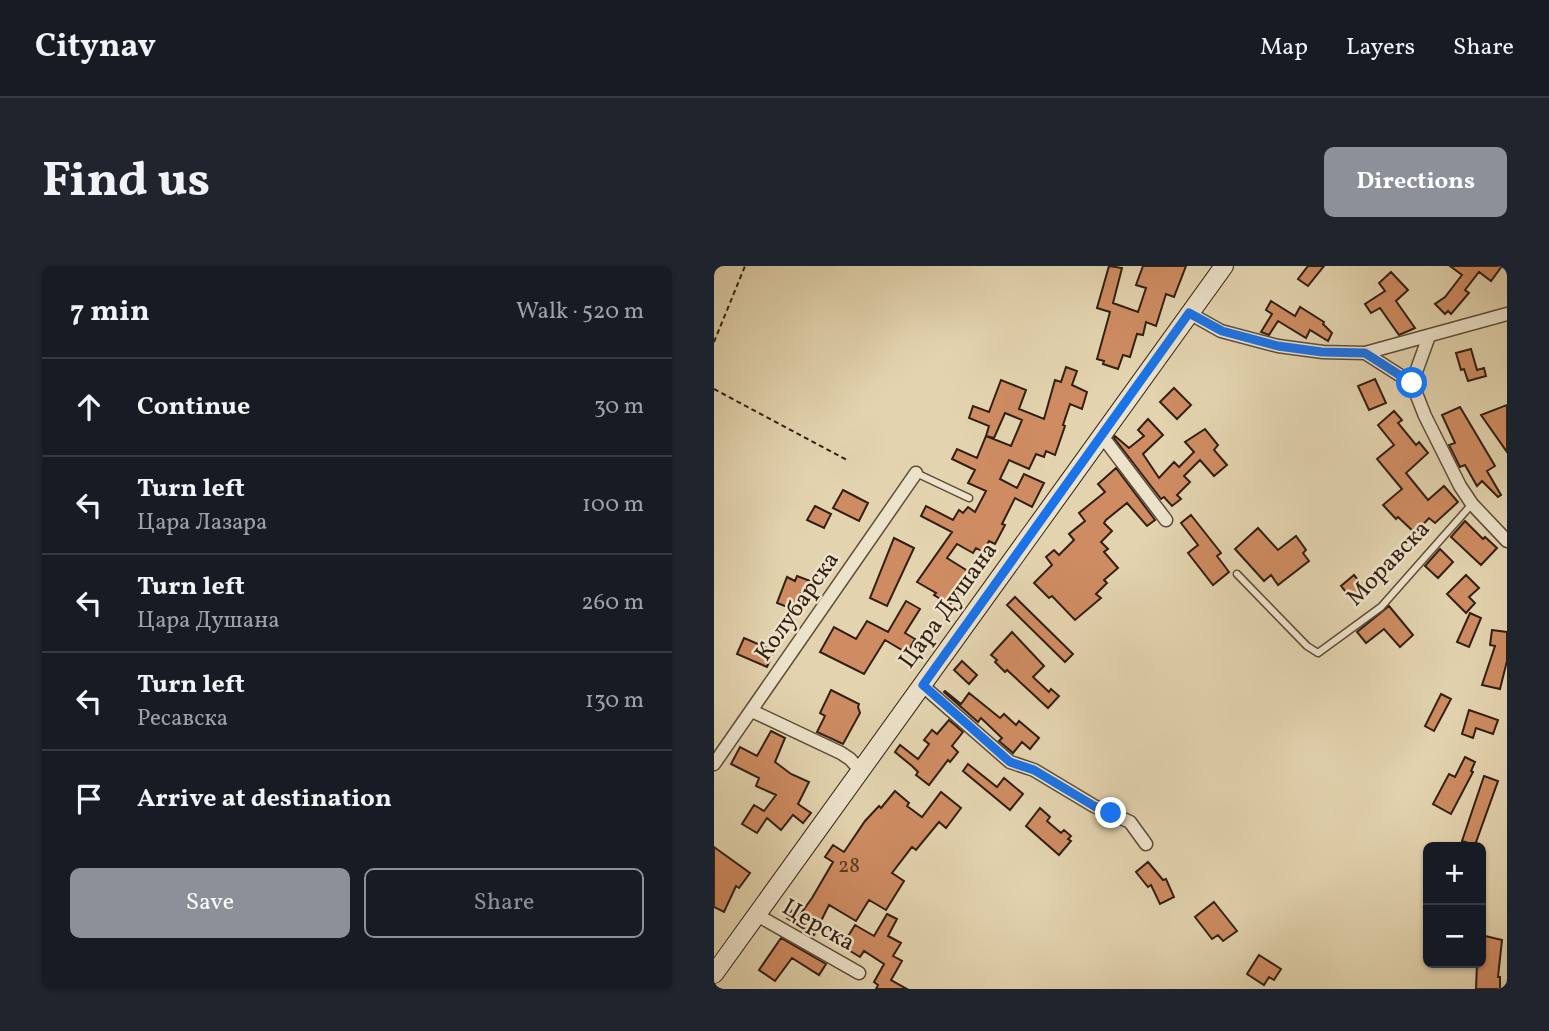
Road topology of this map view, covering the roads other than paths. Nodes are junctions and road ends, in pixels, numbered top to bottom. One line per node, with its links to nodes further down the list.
1 (1224, 266): 2 (main road, Цара Душана)
2 (1189, 313): 5 (street); 7 (main road, Цара Душана)
3 (1507, 314): 4 (street)
4 (1429, 336): 5 (street); 6 (street)
5 (1365, 353): 6 (street)
6 (1412, 383): 10 (street)
7 (1102, 436): 11 (street); 14 (main road, Цара Душана)
8 (916, 473): 9 (lane); 15 (street, Колубарска)
9 (969, 498)
10 (1472, 504): 12 (street); 13 (lane, Моравска)
11 (1166, 520)
12 (1507, 541)
13 (1237, 574)
14 (923, 685): 17 (main road, Цара Душана); 18 (street)
15 (752, 711): 16 (street, Колубарска); 17 (street)
16 (714, 764)
17 (860, 770): 19 (main road, Цара Душана)
18 (1146, 844)
19 (757, 915): 20 (street, Церска); 21 (main road, Цара Душана)
20 (859, 973)
21 (714, 974)

